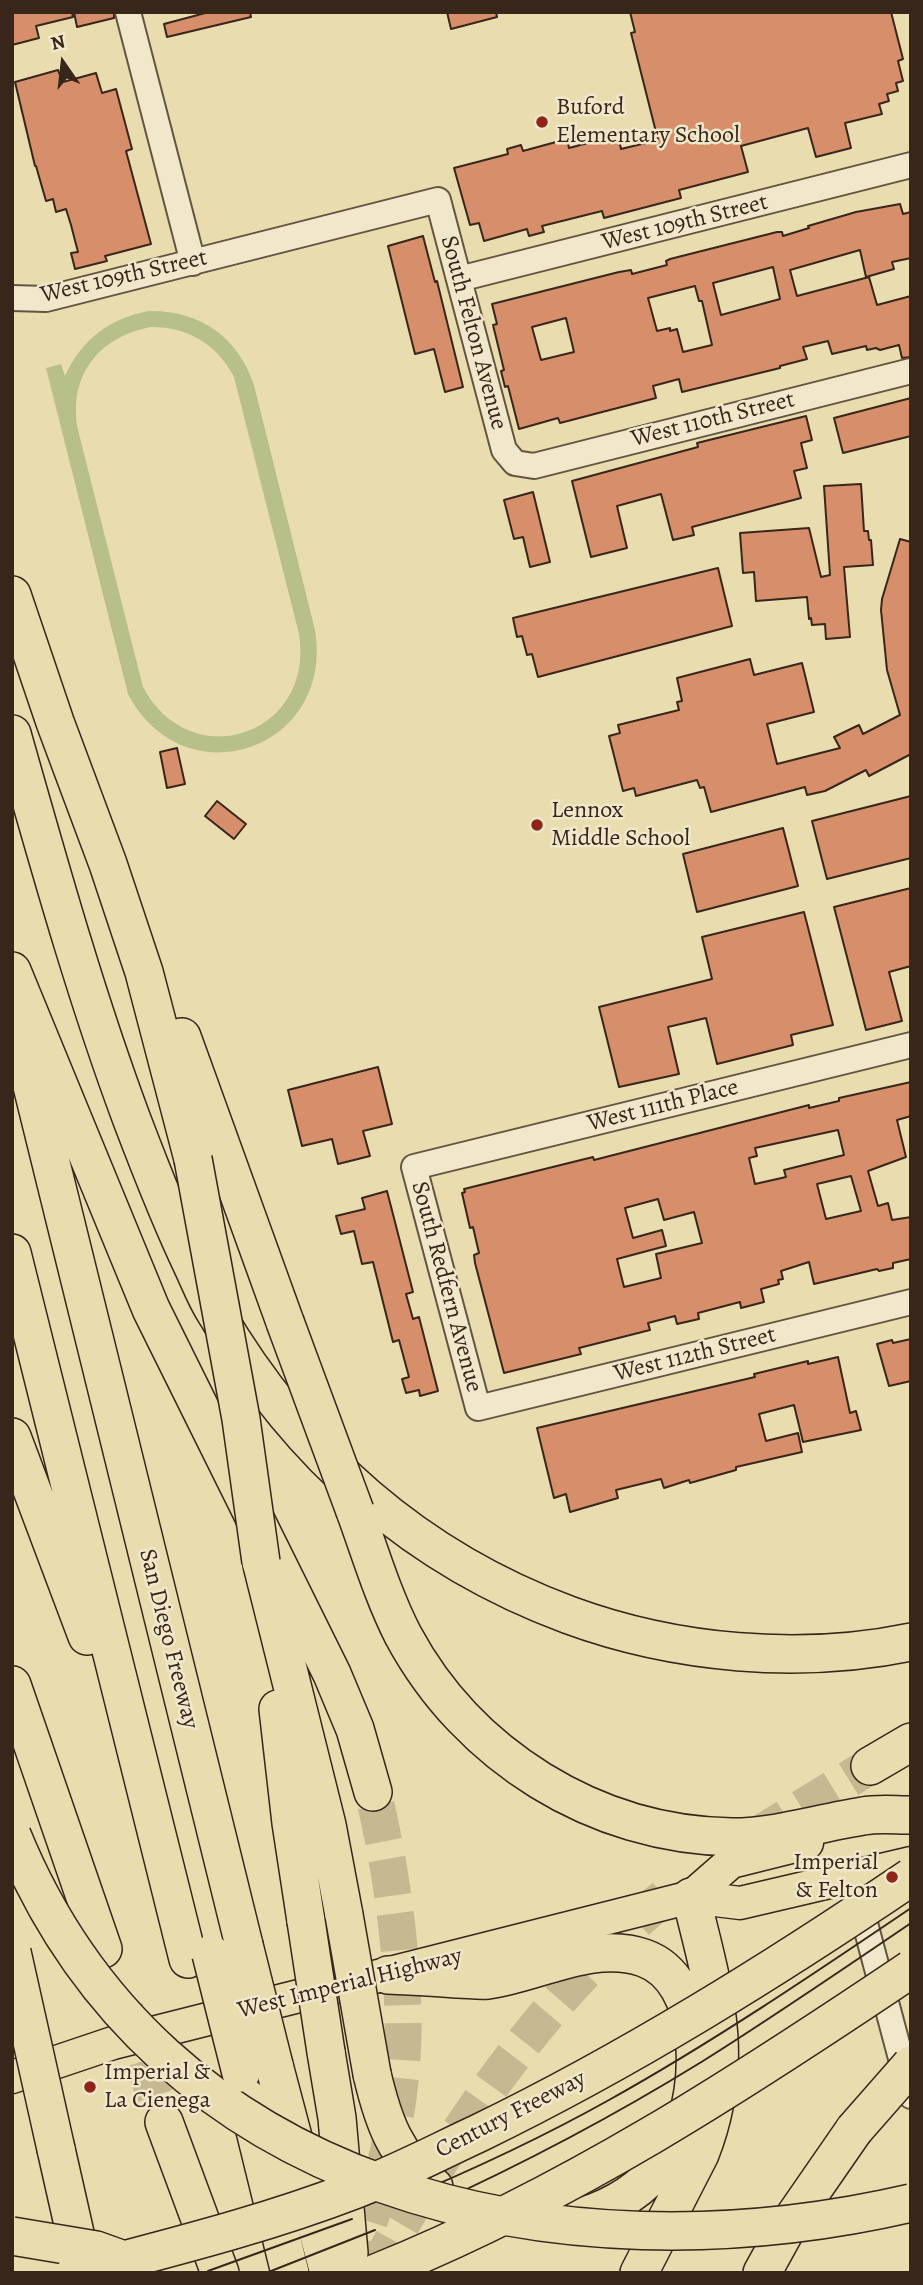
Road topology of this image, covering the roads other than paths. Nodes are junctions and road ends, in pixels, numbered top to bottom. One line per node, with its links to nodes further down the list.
1 (128, 12): 4 (street)
2 (911, 165): 5 (street, West 109th Street)
3 (438, 200): 4 (street, West 109th Street); 5 (street, South Felton Avenue)
4 (193, 263): 6 (street, West 109th Street)
5 (459, 279): 8 (street, South Felton Avenue)
6 (12, 299)
7 (911, 371): 8 (street, West 110th Street)
8 (515, 463)
9 (12, 595): 12 (highway)
10 (12, 734): 23 (highway)
11 (12, 971): 27 (highway)
12 (144, 972): 29 (highway, bridge); 30 (highway, bridge)
13 (12, 1004): 19 (highway, San Diego Freeway)
14 (911, 1045): 16 (street, West 111th Place)
15 (12, 1105): 19 (highway)
16 (414, 1167): 20 (street, South Redfern Avenue)
17 (12, 1253): 21 (highway, San Diego Freeway)
18 (911, 1302): 20 (street, West 112th Street)
19 (111, 1408): 38 (highway, San Diego Freeway)
20 (478, 1408)
21 (56, 1428): 28 (highway, San Diego Freeway); 38 (highway)
22 (12, 1437): 28 (highway)
23 (911, 1642)
24 (12, 1685): 36 (highway)
25 (911, 1742): 26 (highway)
26 (870, 1766)
27 (373, 1791)
28 (150, 1805): 38 (highway, San Diego Freeway)
29 (911, 1817): 35 (main road, West Imperial Highway)
30 (309, 1824): 40 (highway, bridge); 57 (highway, bridge)
31 (12, 1835): 48 (highway, bridge)
32 (911, 1863): 33 (main road, West Imperial Highway)
33 (852, 1877): 35 (main road, West Imperial Highway); 44 (street)
34 (911, 1877): 50 (highway, Century Freeway, bridge)
35 (691, 1897): 40 (main road, West Imperial Highway); 49 (highway)
36 (103, 1949)
37 (12, 1952): 51 (highway, bridge)
38 (214, 1953): 42 (highway, San Diego Freeway, bridge); 42 (highway, San Diego Freeway)
39 (911, 1969): 58 (highway, bridge)
40 (388, 1975): 43 (main road, West Imperial Highway)
41 (911, 2065): 59 (highway, bridge)
42 (244, 2072): 54 (highway, San Diego Freeway); 55 (highway); 56 (highway, San Diego Freeway)
43 (12, 2077)
44 (911, 2096)
45 (164, 2122): 53 (highway)
46 (911, 2203): 49 (highway, bridge)
47 (12, 2236): 52 (highway, bridge)
48 (525, 2252)
49 (624, 2267)
50 (75, 2273)
51 (84, 2273)
52 (158, 2273)
53 (220, 2273)
54 (264, 2273)
55 (290, 2273)
56 (329, 2273)
57 (346, 2273)
58 (376, 2273)
59 (762, 2273)

